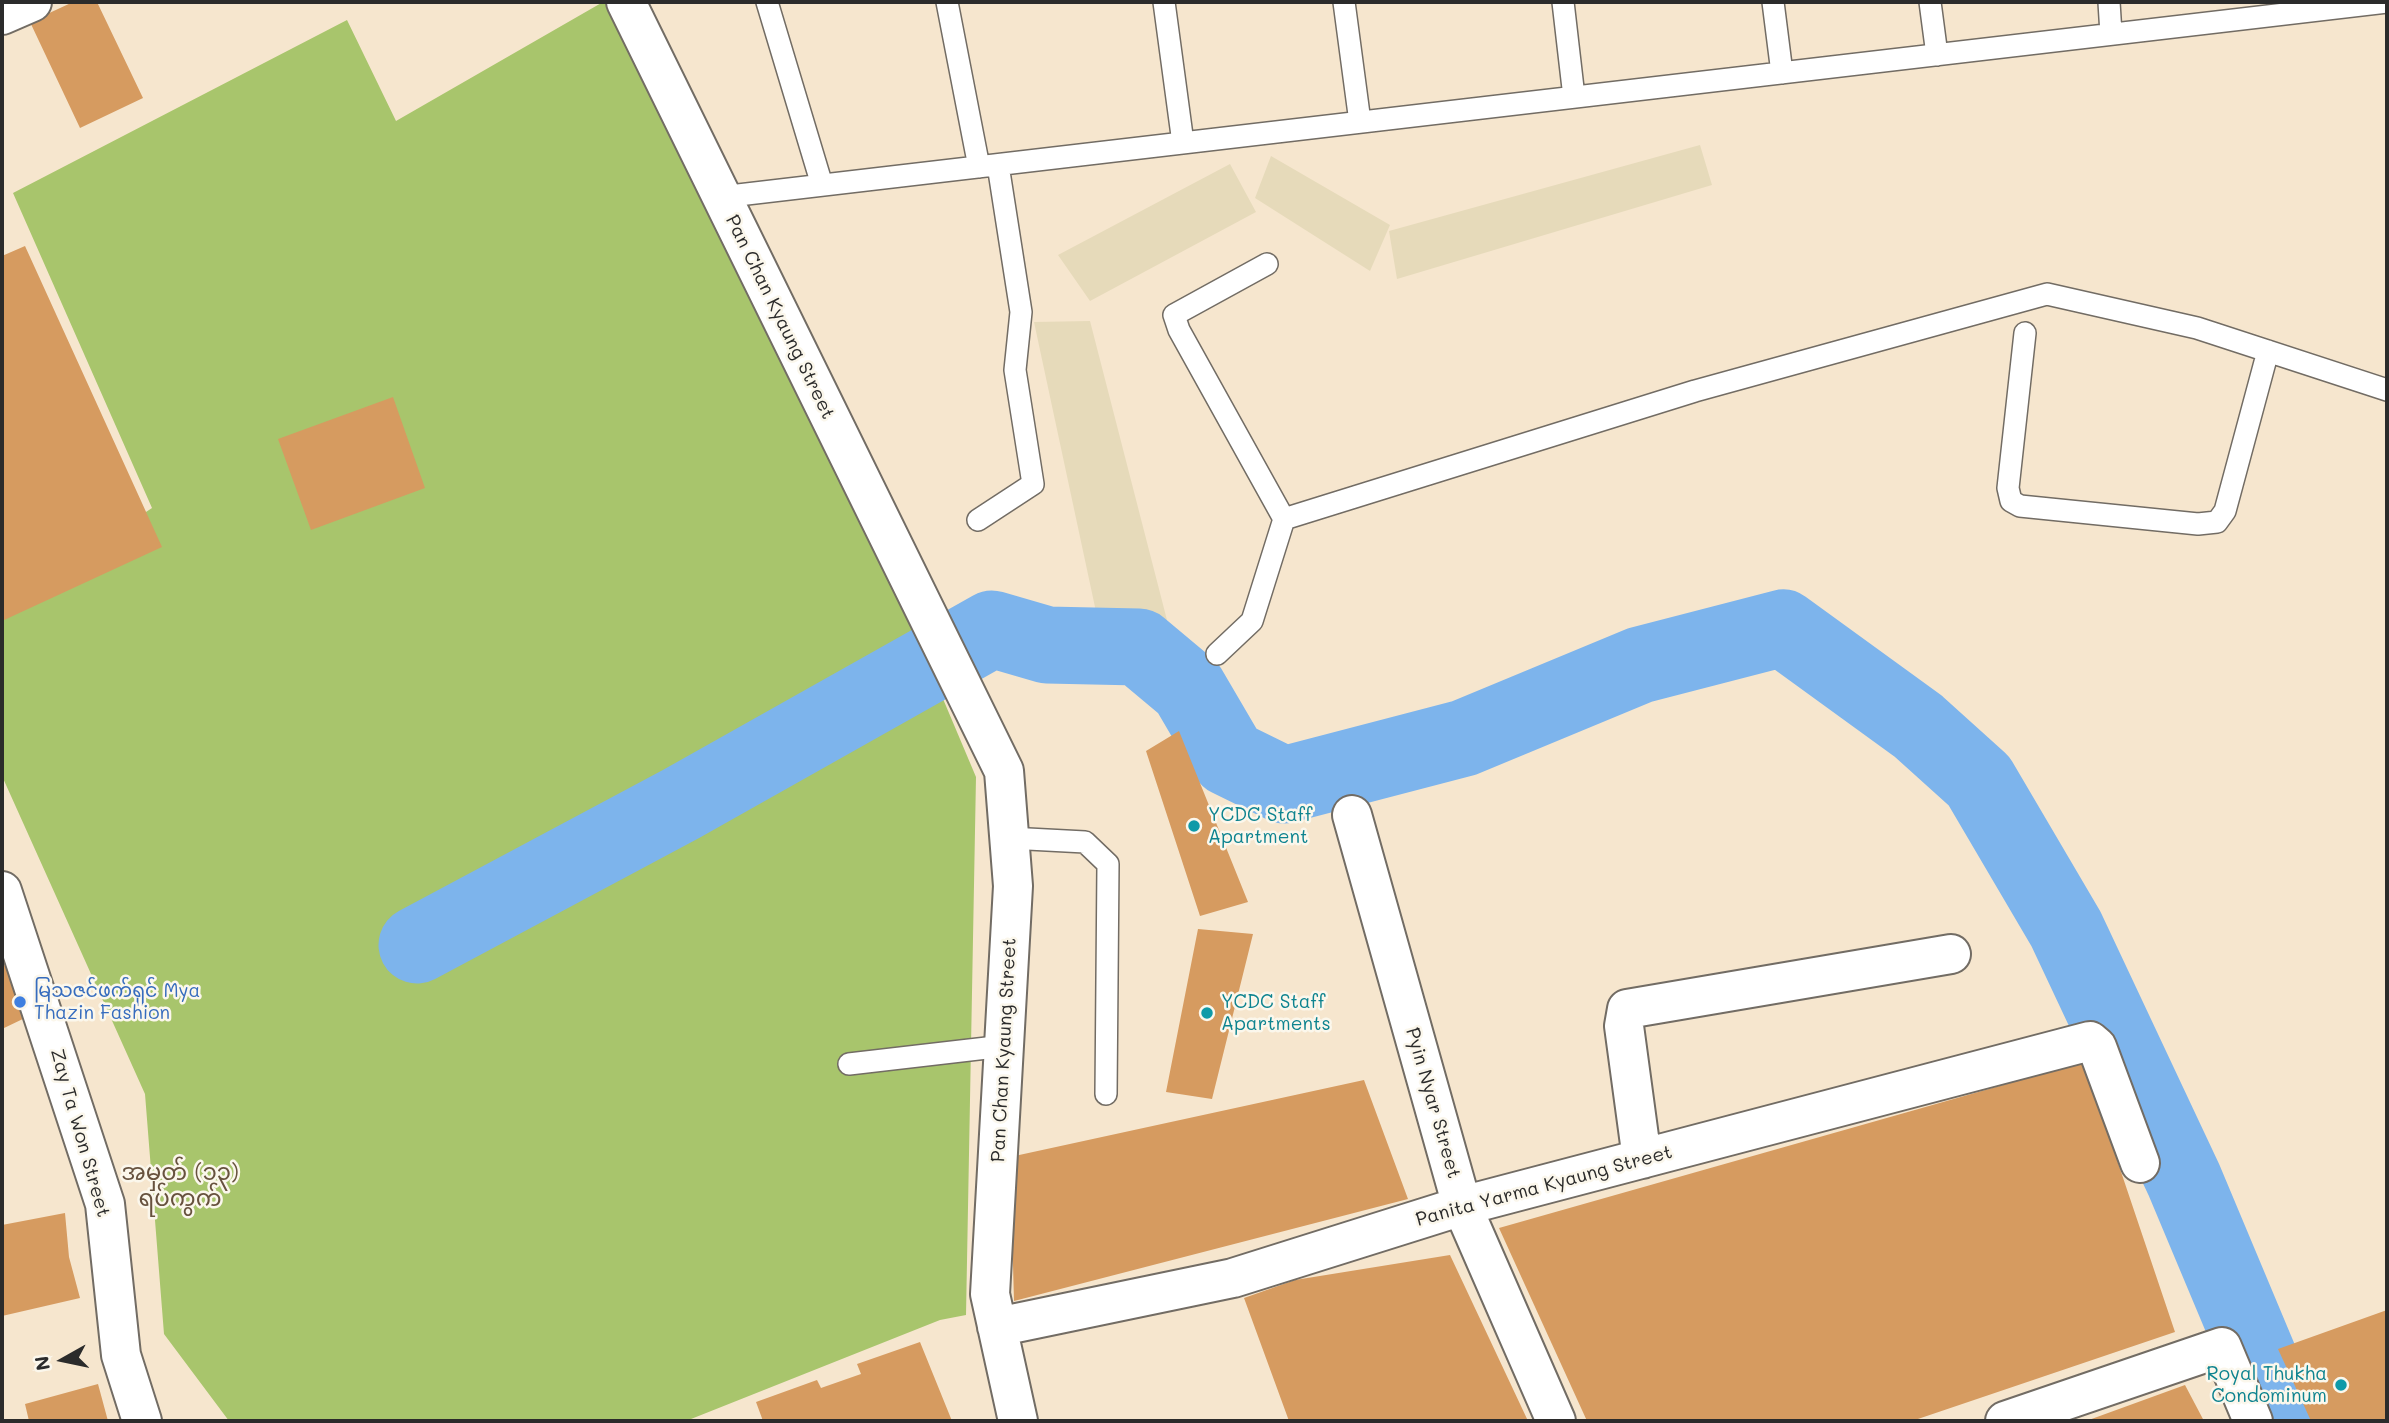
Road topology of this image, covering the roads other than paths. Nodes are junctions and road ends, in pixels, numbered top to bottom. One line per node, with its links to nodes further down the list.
1 (32, 2): 12 (street)
2 (626, 2): 21 (street, Pan Chan Kyaung Street)
3 (767, 2): 20 (lane)
4 (947, 2): 19 (lane)
5 (1164, 2): 18 (lane)
6 (1344, 2): 17 (lane)
7 (1563, 2): 16 (lane)
8 (1773, 2): 15 (lane)
9 (1930, 2): 14 (lane)
10 (2109, 2): 13 (lane)
11 (2387, 2): 13 (lane)
12 (2, 15)
13 (2111, 34): 14 (lane)
14 (1937, 55): 15 (lane)
15 (1782, 73): 16 (lane)
16 (1574, 97): 17 (lane)
17 (1360, 122): 18 (lane)
18 (1184, 143): 19 (lane)
19 (988, 166): 20 (lane); 27 (lane)
20 (822, 185): 21 (lane)
21 (721, 197): 30 (street, Pan Chan Kyaung Street)
22 (1266, 264): 26 (lane)
23 (2025, 333): 24 (lane)
24 (2268, 351): 25 (lane); 26 (lane)
25 (2387, 390)
26 (1284, 519): 28 (lane)
27 (978, 520)
28 (1217, 654)
29 (1352, 815): 38 (street, Pyin Nyar Street)
30 (1009, 838): 33 (street, Pan Chan Kyaung Street); 35 (lane)
31 (2, 891): 40 (street, Zay Ta Won Street)
32 (1951, 954): 36 (street)
33 (1004, 1046): 34 (lane); 39 (street, Pan Chan Kyaung Street)
34 (849, 1064)
35 (1106, 1094)
36 (1642, 1159): 37 (street, Panita Yarma Kyaung Street); 38 (street, Panita Yarma Kyaung Street)
37 (2140, 1163)
38 (1462, 1206): 39 (street, Panita Yarma Kyaung Street); 42 (street, Pyin Nyar Street)
39 (998, 1327): 41 (street, Pan Chan Kyaung Street)
40 (142, 1421)
41 (1018, 1421)
42 (1556, 1421)
43 (2005, 1421): 44 (street)
44 (2253, 1421)

